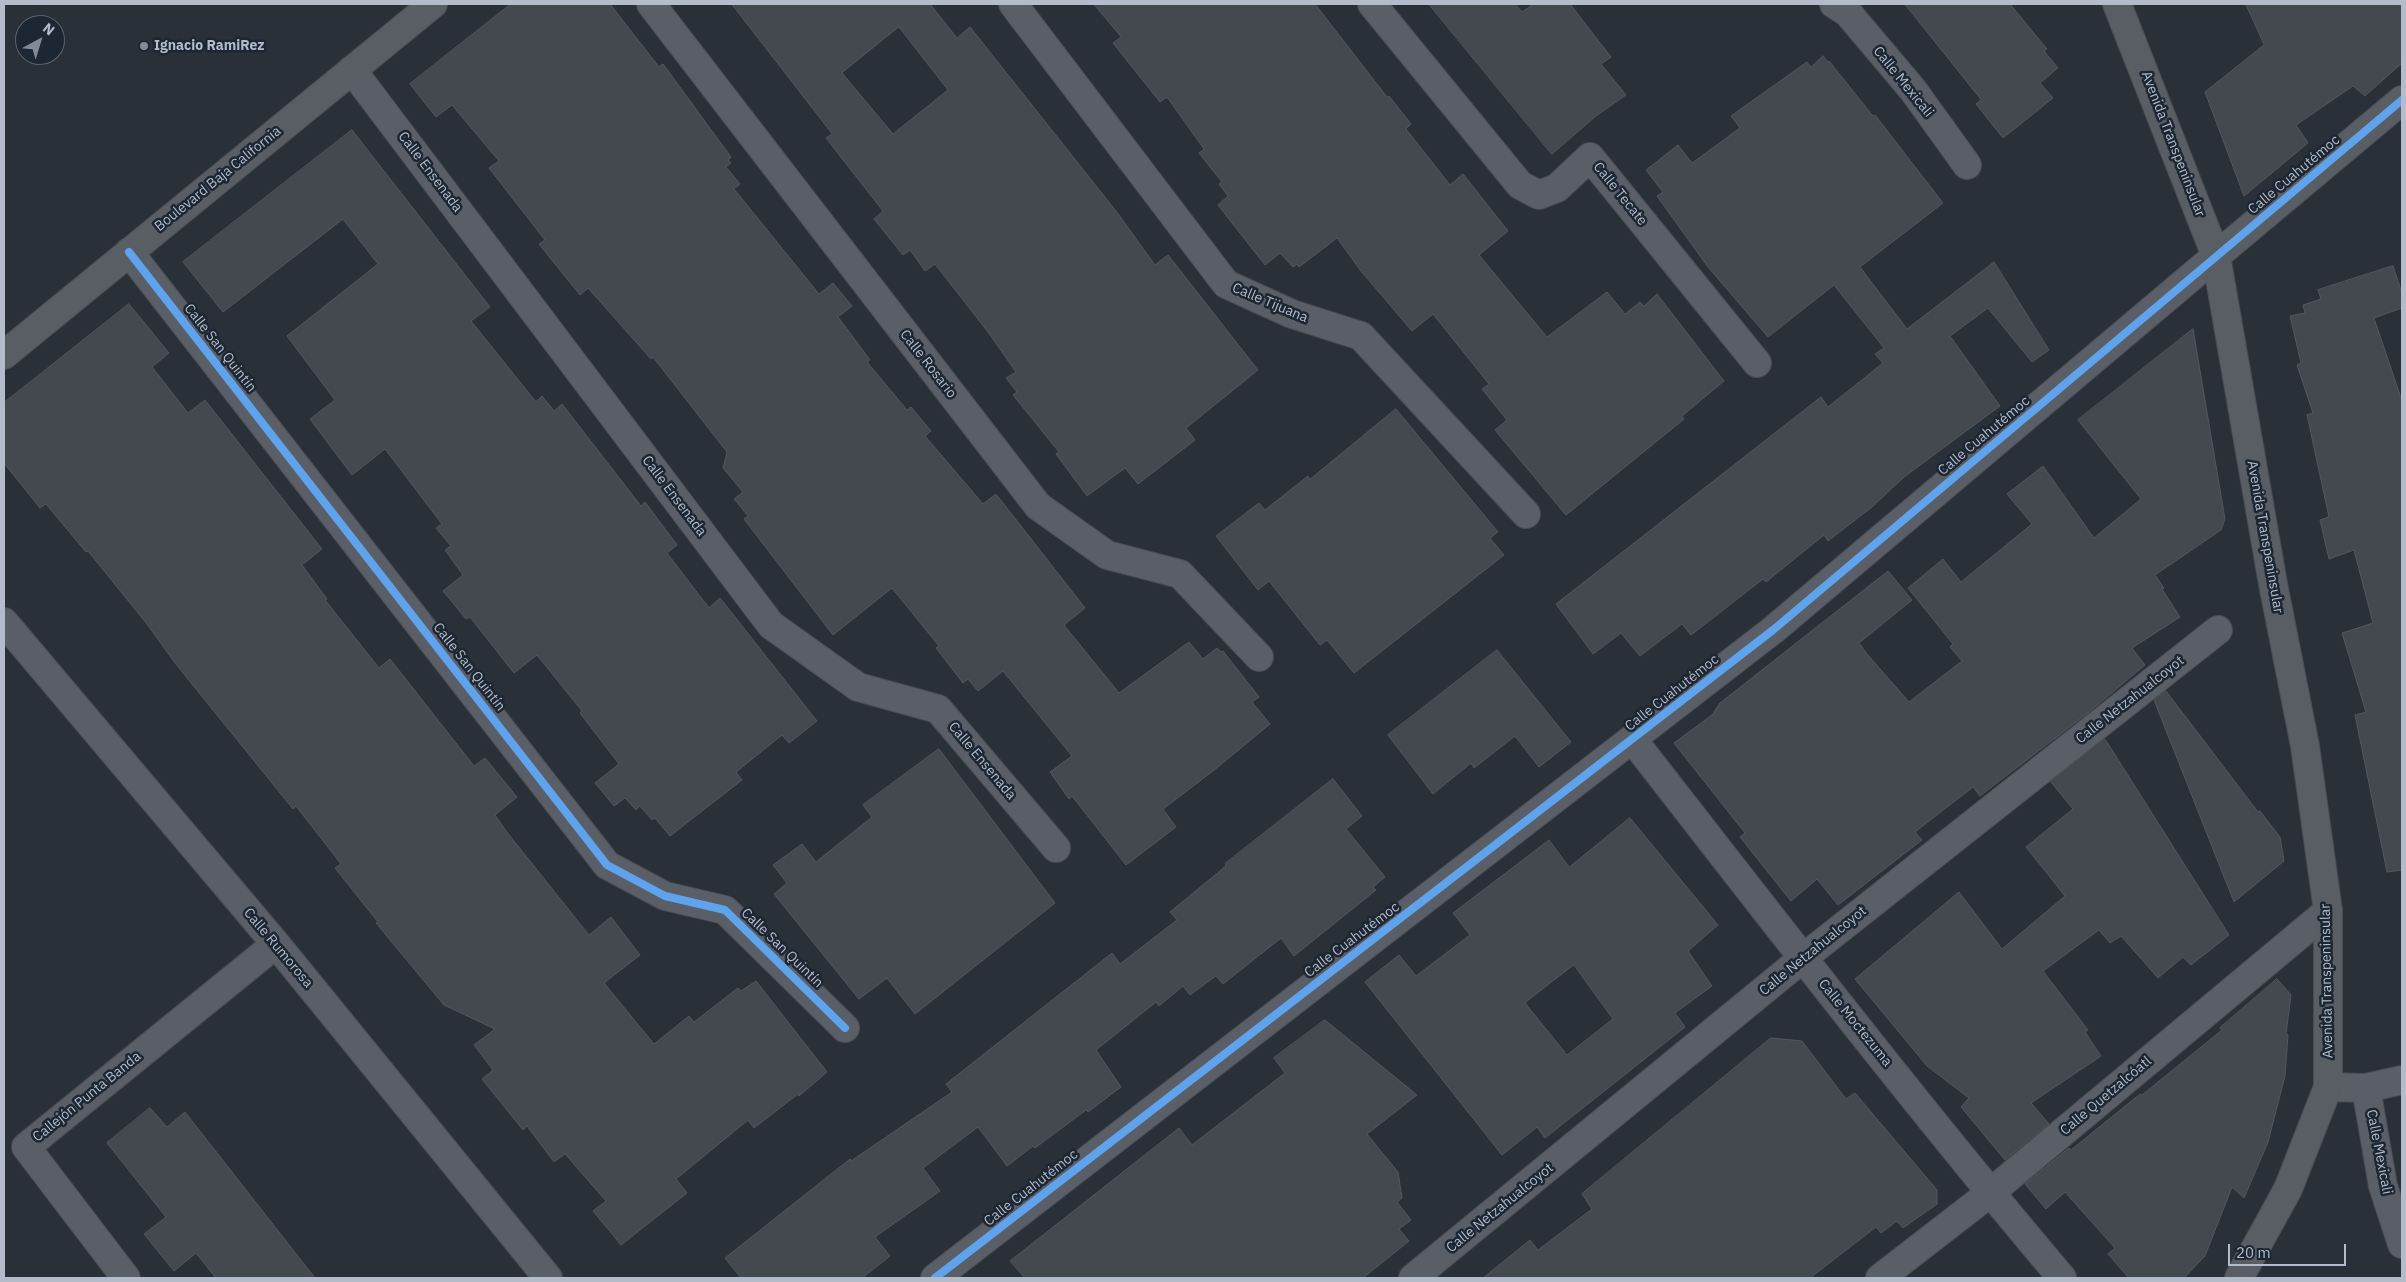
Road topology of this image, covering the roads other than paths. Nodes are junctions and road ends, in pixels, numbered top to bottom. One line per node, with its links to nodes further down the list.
1 (433, 4): 7 (main road, Boulevard Baja California)
2 (651, 4): 17 (street, Calle Rosario)
3 (1013, 4): 14 (street, Calle Tijuana)
4 (1372, 4): 13 (street, Calle Tecate)
5 (1834, 4): 9 (street, Calle Mexicali)
6 (2117, 4): 11 (main road, Avenida Transpeninsular)
7 (352, 70): 10 (main road, Boulevard Baja California); 19 (street, Calle Ensenada)
8 (2402, 100): 11 (main road, Calle Cuahutémoc)
9 (1966, 165)
10 (129, 252): 12 (main road, Boulevard Baja California); 23 (street, Calle San Quintín)
11 (2216, 256): 18 (street, Calle Cuahutémoc); 20 (main road, Avenida Transpeninsular)
12 (4, 355)
13 (1758, 363)
14 (1526, 514)
15 (4, 622): 21 (street, Calle Rumorosa)
16 (2218, 630): 22 (street, Calle Netzahualcoyot)
17 (1258, 656)
18 (1633, 740): 22 (street, Calle Moctezuma); 31 (street, Calle Cuahutémoc)
19 (1056, 848)
20 (2328, 911): 25 (main road, Avenida Transpeninsular); 27 (street, Calle Quetzalcóatl)
21 (276, 944): 29 (street, Callejón Punta Banda); 30 (street, Calle Rumorosa)
22 (1803, 958): 27 (street, Calle Moctezuma); 32 (street, Calle Netzahualcoyot)
23 (845, 1028)
24 (2402, 1080): 26 (street)
25 (2328, 1087): 26 (street); 35 (main road)
26 (2366, 1088): 28 (street, Calle Mexicali)
27 (1990, 1193): 33 (street, Calle Quetzalcóatl); 34 (street, Calle Moctezuma)
28 (2402, 1244)
29 (126, 1278)
30 (548, 1278)
31 (935, 1278)
32 (1413, 1278)
33 (1880, 1278)
34 (2062, 1278)
35 (2239, 1278)

